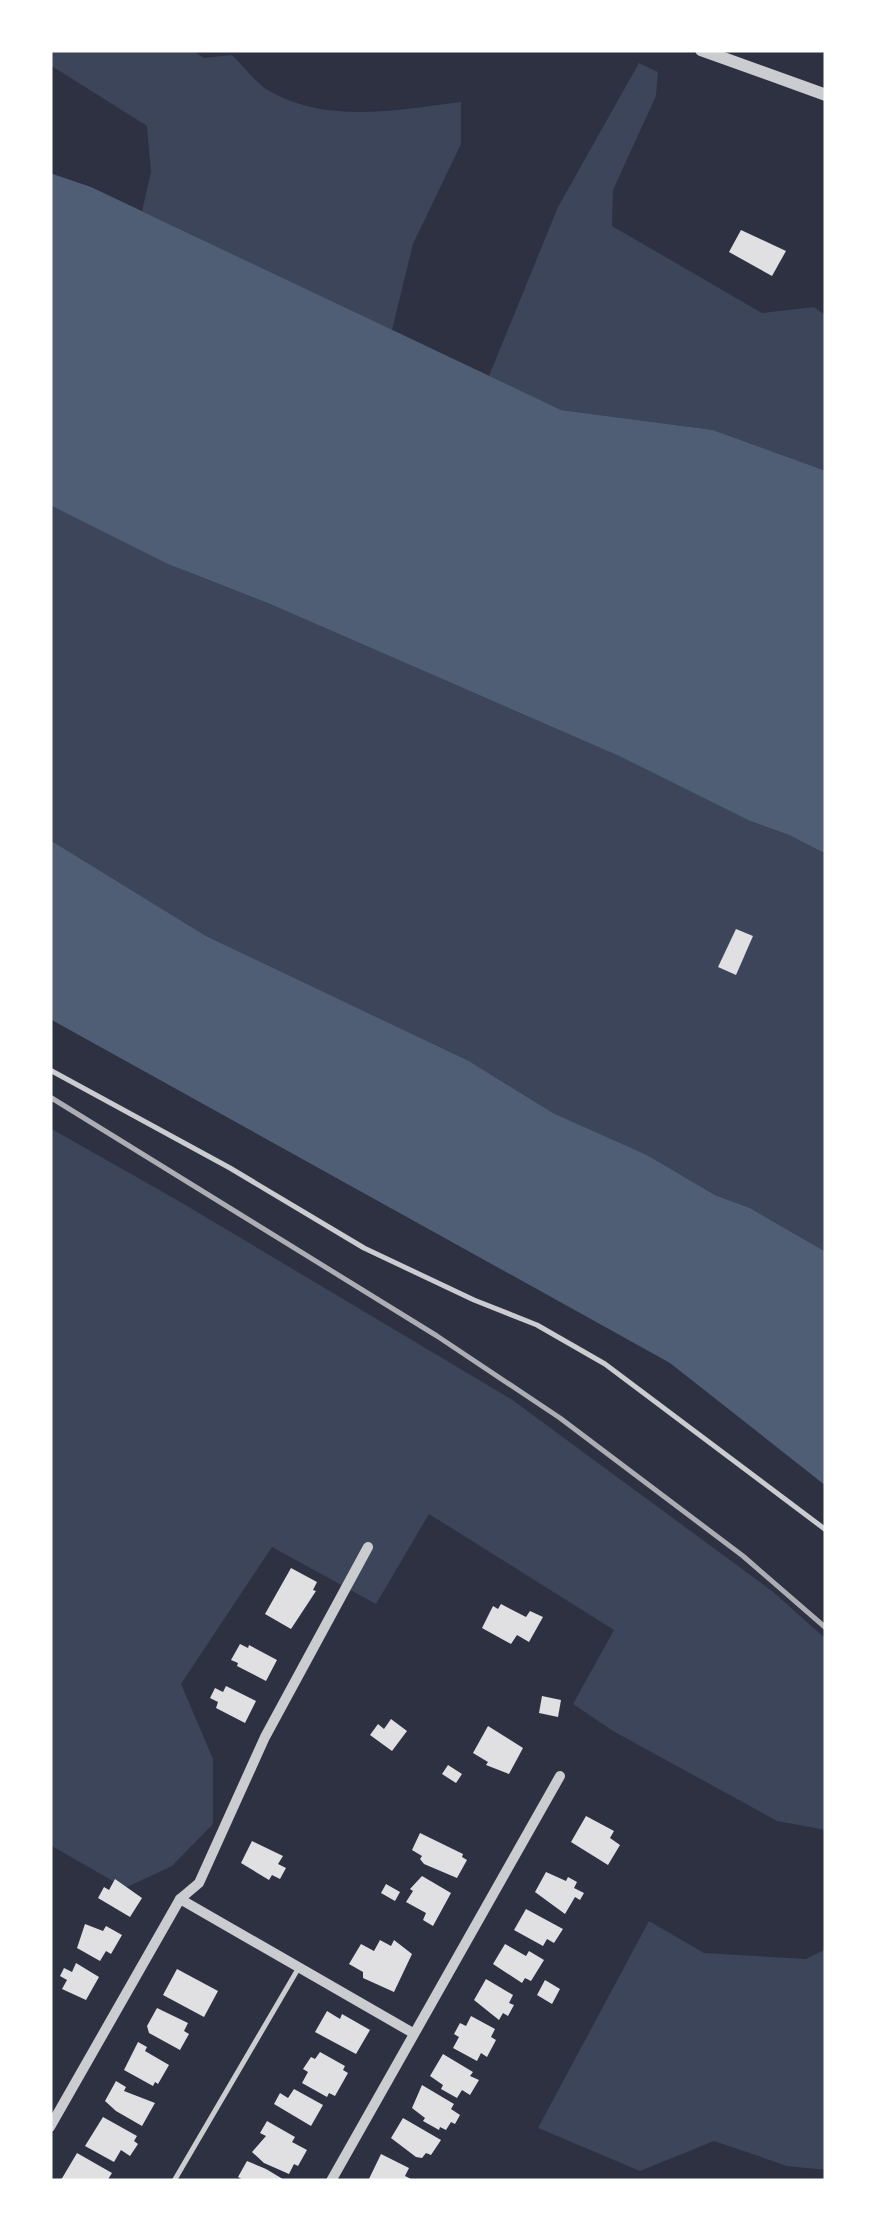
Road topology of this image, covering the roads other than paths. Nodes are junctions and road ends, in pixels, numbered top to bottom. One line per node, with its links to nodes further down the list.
1 (701, 50): 2 (street)
2 (826, 95)
3 (50, 1070): 4 (lane)
4 (826, 1530)
5 (368, 1547): 7 (street)
6 (560, 1776): 9 (street)
7 (180, 1899): 8 (street); 10 (street)
8 (298, 1969): 9 (street); 11 (lane)
9 (413, 2033): 12 (street)
10 (50, 2127)
11 (174, 2181)
12 (331, 2181)

